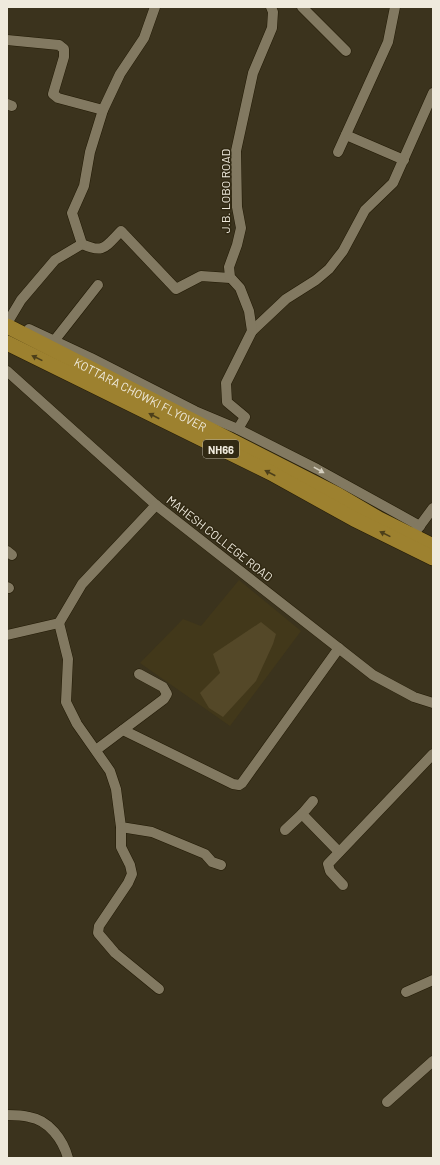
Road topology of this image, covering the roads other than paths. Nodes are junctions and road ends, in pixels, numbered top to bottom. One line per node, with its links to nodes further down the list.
1 (155, 7): 8 (street)
2 (271, 7): 14 (street, J.B. LOBO ROAD)
3 (302, 7): 6 (street)
4 (395, 7): 10 (street)
5 (7, 40): 8 (street)
6 (346, 51)
7 (433, 93): 9 (street)
8 (103, 110): 13 (street)
9 (429, 112): 12 (street)
10 (346, 135): 11 (street); 12 (street)
11 (338, 152)
12 (404, 160): 17 (street)
13 (82, 244): 14 (street); 16 (street)
14 (230, 278): 17 (street)
15 (98, 285): 18 (street)
16 (8, 322): 18 (street); 24 (highway, KOTTARA CHOWKI FLYOVER / NH66)
17 (252, 331): 21 (street)
18 (54, 341): 21 (street)
19 (7, 343): 24 (highway, NH66, one-way to 19)
20 (7, 371): 22 (street, MAHESH COLLEGE ROAD)
21 (238, 428): 24 (street, one-way to 24)
22 (156, 505): 27 (street); 29 (street, MAHESH COLLEGE ROAD)
23 (433, 508): 24 (street)
24 (413, 536): 25 (highway, NH66); 26 (highway, NH66)
25 (433, 546)
26 (433, 558)
27 (59, 623): 28 (street); 33 (street)
28 (7, 635)
29 (339, 648): 31 (street, MAHESH COLLEGE ROAD); 32 (street)
30 (140, 674): 32 (street)
31 (433, 703)
32 (123, 730): 33 (street)
33 (96, 750): 37 (street)
34 (433, 754): 39 (street)
35 (313, 801): 36 (street)
36 (302, 814): 38 (street); 39 (street)
37 (121, 827): 40 (street); 43 (street)
38 (285, 830)
39 (339, 852): 41 (street)
40 (221, 865)
41 (343, 885)
42 (433, 980): 44 (street)
43 (159, 989)
44 (406, 992)
45 (433, 1061): 46 (street)
46 (387, 1102)
47 (7, 1114): 48 (street)
48 (68, 1158)

